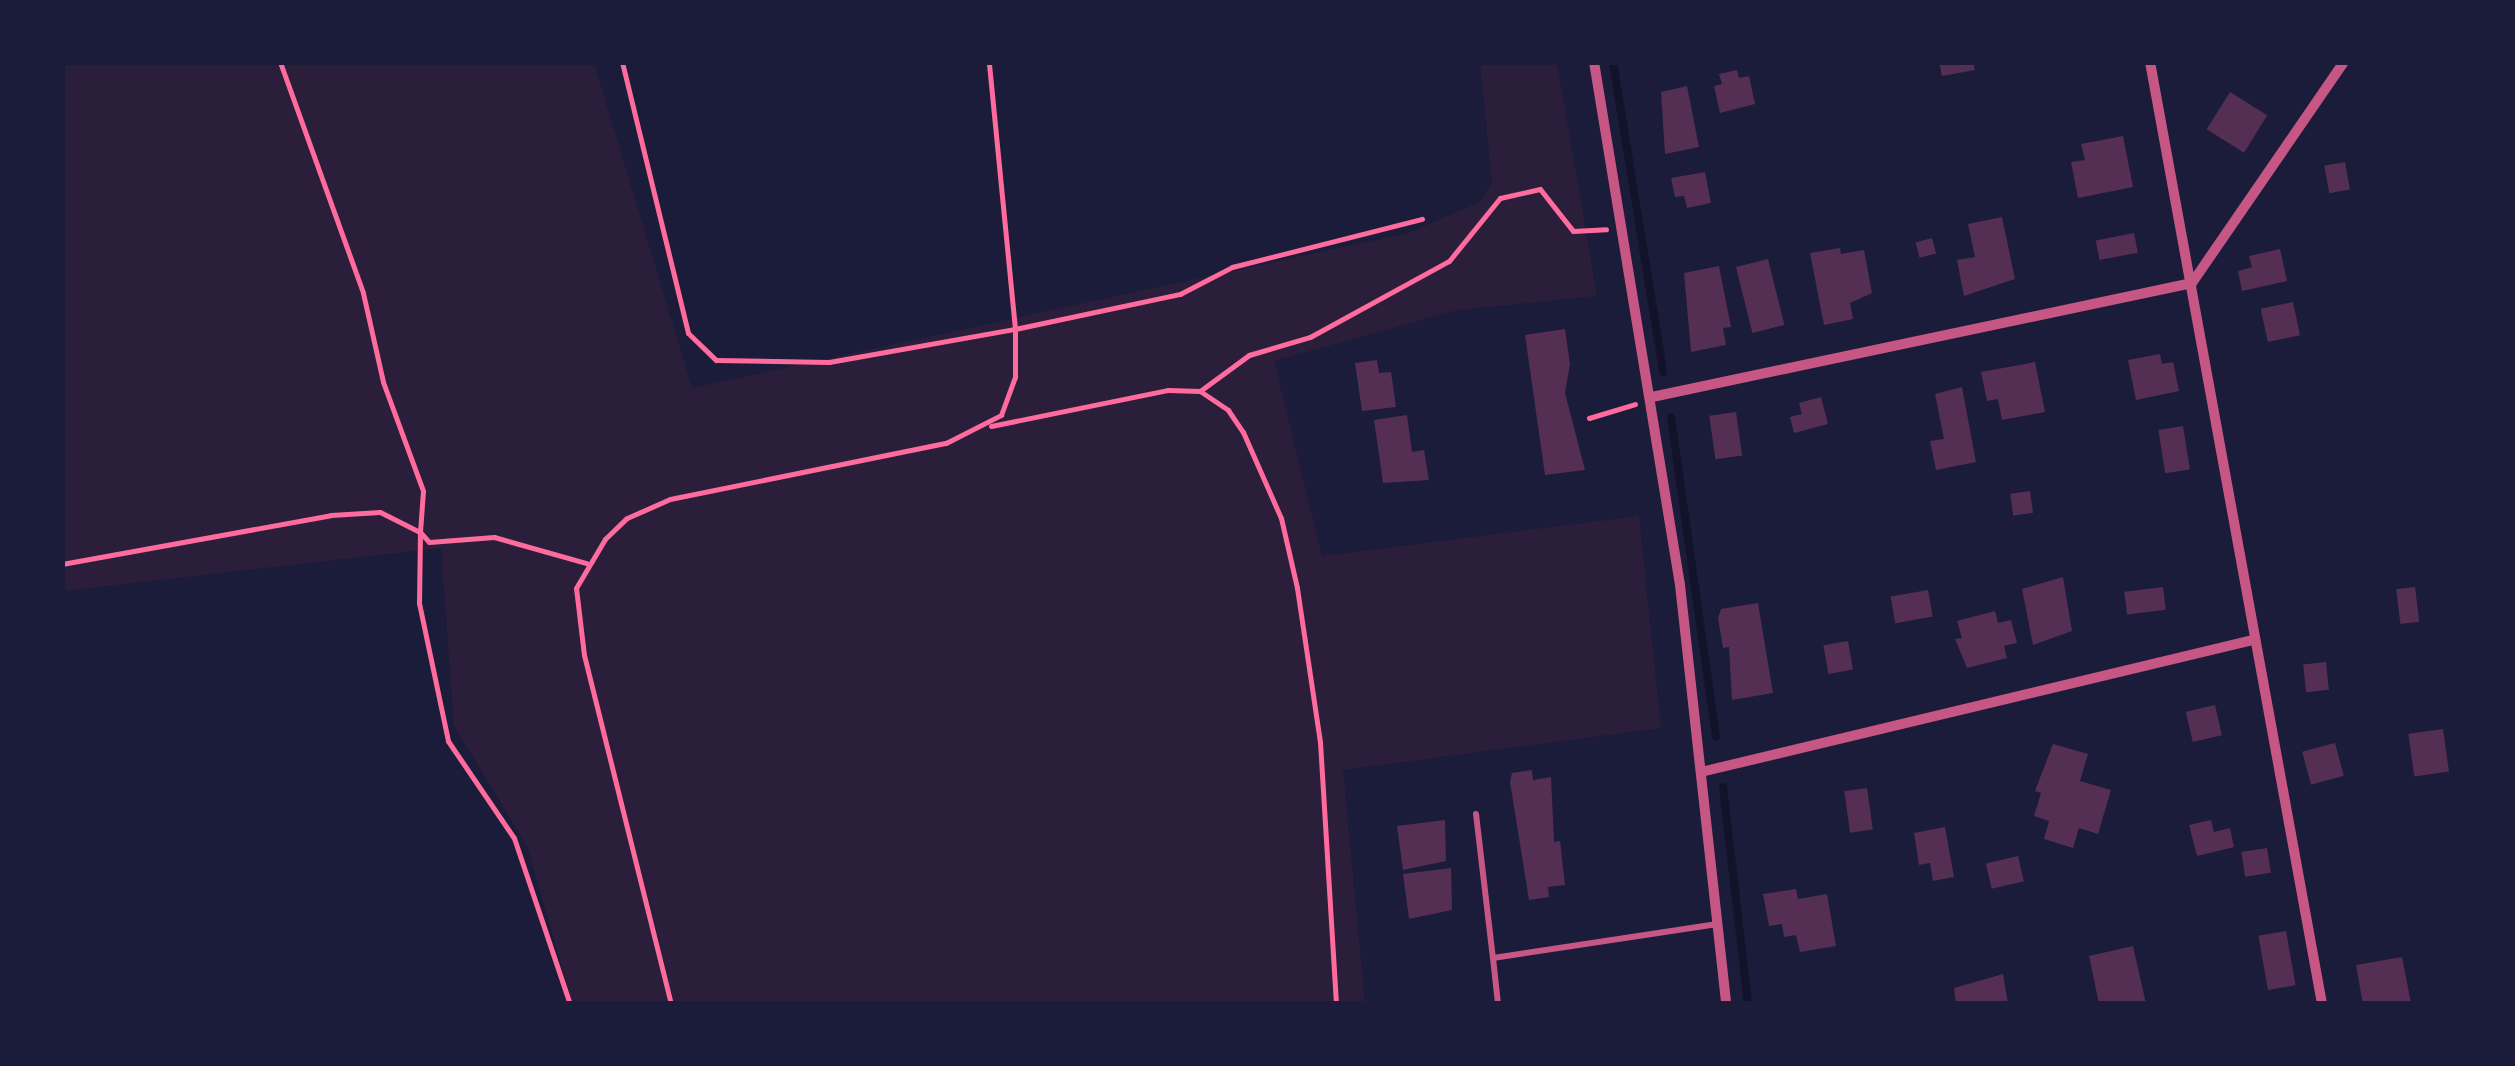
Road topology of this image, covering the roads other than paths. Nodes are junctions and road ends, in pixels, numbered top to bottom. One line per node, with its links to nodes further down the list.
1 (1594, 62): 5 (street)
2 (2150, 62): 4 (street)
3 (2344, 62): 4 (street)
4 (2192, 282): 5 (street); 6 (street)
5 (1652, 399): 7 (street)
6 (2253, 640): 7 (street); 11 (street)
7 (1701, 772): 9 (street)
8 (1476, 814): 10 (lane)
9 (1719, 924): 10 (lane); 13 (street)
10 (1493, 958): 12 (lane)
11 (2320, 1003)
12 (1498, 1004)
13 (1726, 1004)

